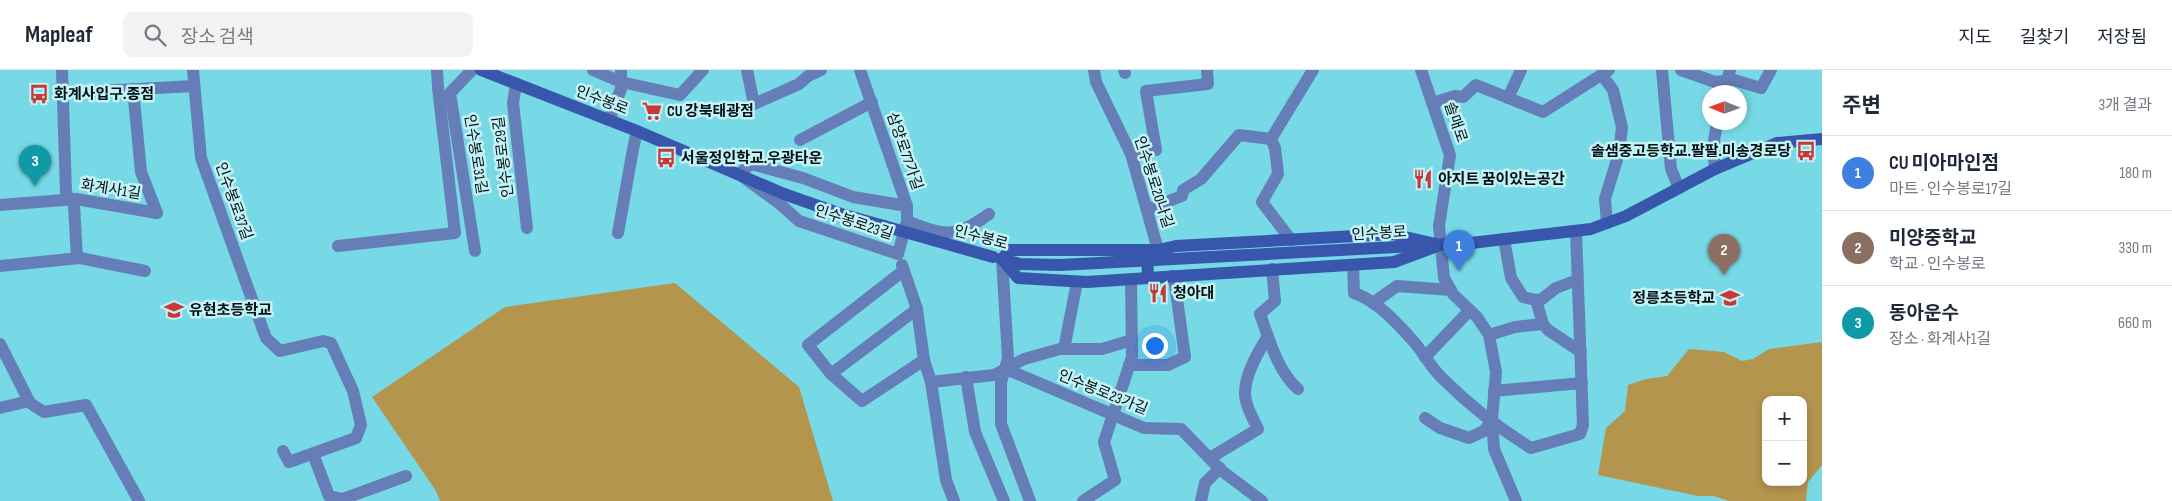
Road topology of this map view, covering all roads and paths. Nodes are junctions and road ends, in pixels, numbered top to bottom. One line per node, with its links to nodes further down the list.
1 (62, 70): 25 (street)
2 (193, 70): 23 (street, 인수봉로37길)
3 (437, 70): 51 (street)
4 (472, 70): 53 (street, 인수봉로31길)
5 (481, 70): 22 (main road, 인수봉로)
6 (593, 70): 20 (street)
7 (703, 70): 20 (street)
8 (747, 70): 9 (street)
9 (821, 70)
10 (860, 70): 27 (street, 삼양로77가길)
11 (1094, 70): 35 (street, 인수봉로20나길)
12 (1207, 70): 35 (street)
13 (1314, 70): 32 (street)
14 (1421, 70): 28 (street, 솔매로)
15 (1521, 70): 26 (street)
16 (1662, 70): 38 (street)
17 (1681, 70): 21 (street)
18 (1770, 70): 21 (street)
19 (1605, 73): 26 (street); 44 (street)
20 (621, 76): 29 (street)
21 (1726, 81)
22 (516, 84): 29 (main road, 인수봉로); 45 (street, 인수봉로29길)
23 (194, 86): 24 (street); 96 (street, 인수봉로37길)
24 (133, 89): 25 (street); 39 (street, 화계사1길)
25 (63, 93): 39 (street)
26 (1508, 98): 28 (street)
27 (872, 102): 34 (street, 삼양로77가길); 42 (street, 삼양로77가길)
28 (1432, 102): 50 (street, 솔매로)
29 (609, 120): 31 (main road, 인수봉로)
30 (1716, 130): 36 (street)
31 (637, 131): 37 (main road, 인수봉로); 47 (street)
32 (1271, 139): 41 (street); 49 (street)
33 (1822, 139): 36 (main road, 인수봉로)
34 (800, 140)
35 (1130, 152): 41 (street, 인수봉로20나길)
36 (1716, 169): 38 (main road, 인수봉로)
37 (739, 174): 42 (street); 54 (street, 인수봉로23길); 56 (main road, 인수봉로, bridge)
38 (1679, 188): 44 (main road, 인수봉로)
39 (70, 200): 40 (street, 화계사1길); 55 (street)
40 (0, 205)
41 (1148, 210): 52 (street, 인수봉로20나길)
42 (907, 213): 43 (street); 54 (street)
43 (989, 214)
44 (1607, 223): 46 (main road, 인수봉로)
45 (527, 228)
46 (1576, 230): 48 (main road, 인수봉로); 65 (street)
47 (618, 233)
48 (1504, 239): 50 (main road, 인수봉로); 68 (street)
49 (1291, 240): 50 (main road); 52 (main road)
50 (1440, 245): 56 (main road, 인수봉로); 57 (main road); 67 (street, 솔매로)
51 (338, 246)
52 (1153, 250): 56 (main road); 63 (main road, bridge)
53 (475, 251)
54 (898, 254): 61 (street, 인수봉로23길)
55 (77, 258): 58 (street); 60 (street)
56 (997, 258): 66 (main road); 83 (street)
57 (1353, 265): 59 (main road); 69 (street)
58 (0, 266)
59 (1272, 270): 62 (main road); 74 (street)
60 (145, 271)
61 (903, 271): 70 (street, 인수봉로23길); 84 (street)
62 (1172, 276): 63 (main road); 82 (street)
63 (1148, 278): 64 (main road)
64 (1131, 279): 66 (main road); 75 (street)
65 (1577, 280): 68 (street); 78 (street)
66 (1077, 282): 77 (street)
67 (1451, 290): 69 (street); 71 (street)
68 (1536, 300): 72 (street)
69 (1373, 303): 79 (street)
70 (917, 309): 81 (street, 인수봉로23길); 84 (street)
71 (1470, 310): 73 (street); 79 (street)
72 (1543, 324): 73 (street); 78 (street)
73 (1490, 335): 89 (street)
74 (1268, 336): 88 (street); 97 (street)
75 (1132, 340): 77 (street); 82 (street)
76 (0, 344): 80 (street)
77 (1064, 349): 83 (street)
78 (1580, 352): 87 (street)
79 (1425, 357): 94 (street)
80 (4, 360): 90 (street)
81 (924, 360): 84 (street); 86 (street, 인수봉로23길)
82 (1129, 365): 92 (street)
83 (1006, 369): 85 (street); 92 (street, 인수봉로23가길); 103 (street)
84 (831, 374)
85 (966, 377): 86 (street); 102 (street)
86 (931, 382): 101 (street, 인수봉로23길)
87 (1582, 383): 89 (street); 94 (street)
88 (1298, 389)
89 (1494, 391): 94 (street)
90 (29, 401): 91 (street); 100 (street)
91 (0, 408)
92 (1112, 414): 97 (street, 인수봉로23가길); 104 (street)
93 (1425, 418): 94 (street)
94 (1492, 420): 107 (street)
95 (283, 451): 96 (street)
96 (313, 454): 99 (street)
97 (1210, 458): 98 (street, 인수봉로23가길)
98 (1220, 468): 105 (street); 106 (street, 인수봉로23가길)
99 (406, 476)
100 (139, 501)
101 (954, 501)
102 (1004, 501)
103 (1030, 501)
104 (1083, 501)
105 (1201, 501)
106 (1262, 501)
107 (1516, 501)

